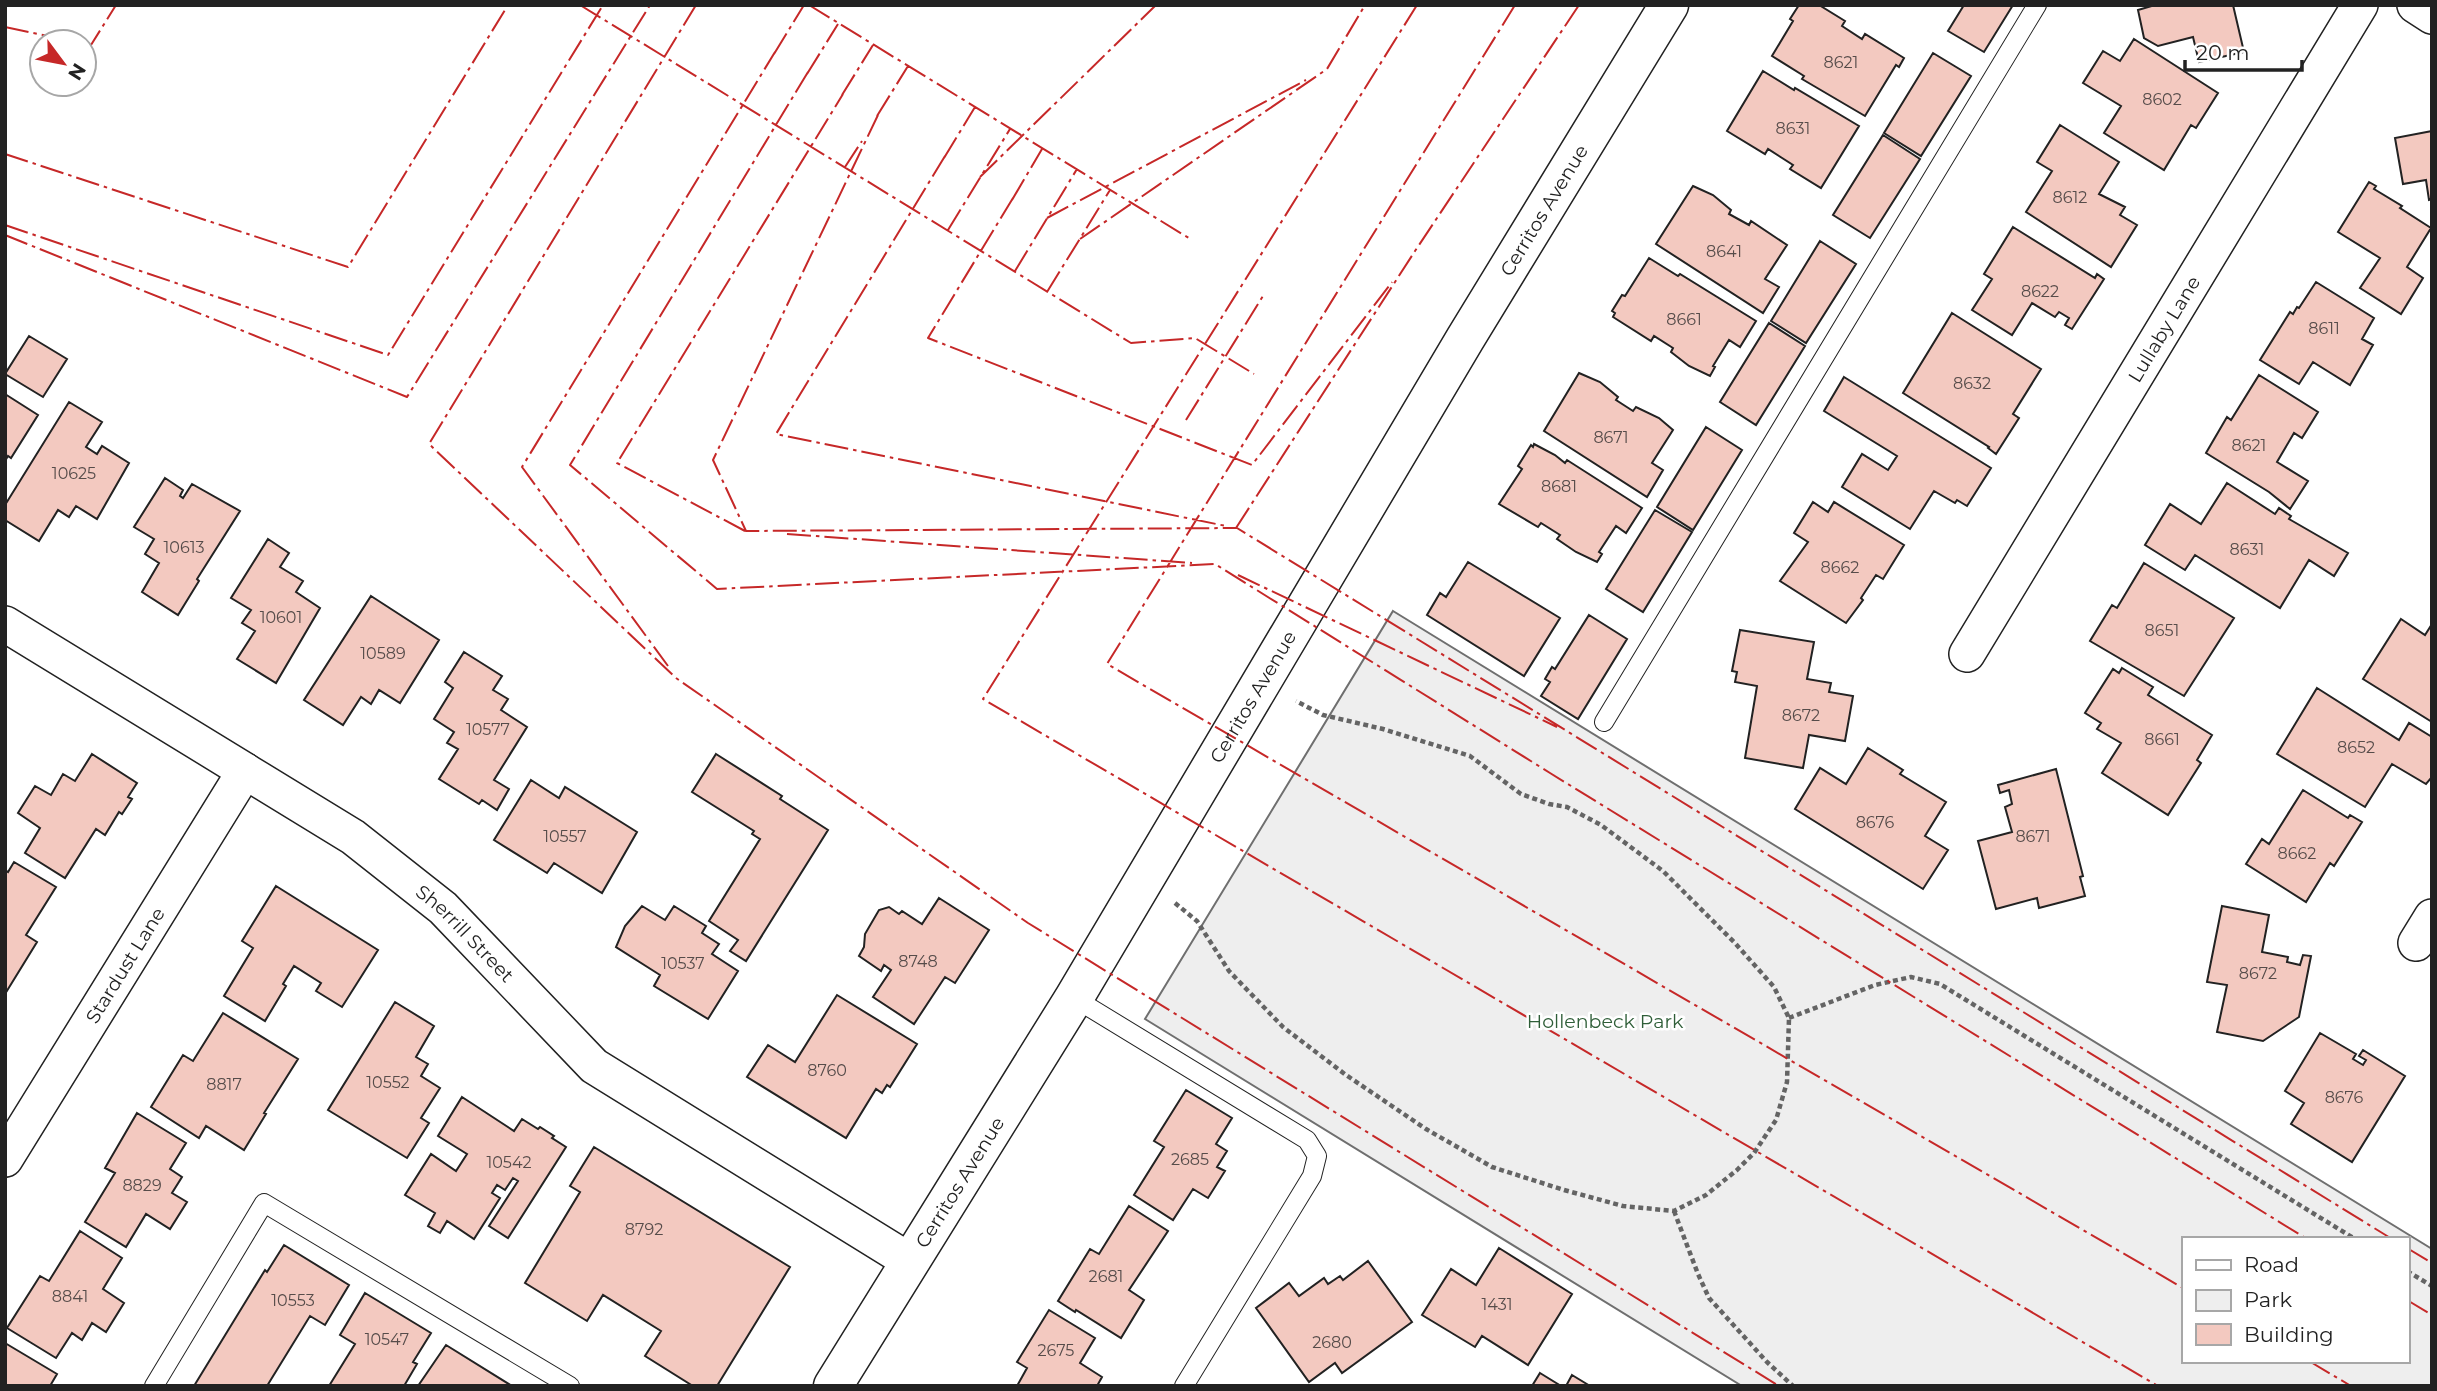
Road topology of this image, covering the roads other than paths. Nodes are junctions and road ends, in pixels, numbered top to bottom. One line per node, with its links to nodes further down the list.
1 (1669, 5): 10 (street, Cerritos Avenue)
2 (2037, 5): 8 (lane)
3 (2360, 5): 7 (street, Lullaby Lane)
4 (2415, 5): 5 (street)
5 (2432, 16)
6 (5, 624): 9 (street, Sherrill Street)
7 (1967, 654)
8 (1604, 722)
9 (245, 771): 11 (street, Stardust Lane); 12 (street, Sherrill Street)
10 (1074, 998): 12 (street, Cerritos Avenue); 16 (lane)
11 (5, 1159)
12 (911, 1262): 15 (street, Cerritos Avenue)
13 (154, 1386): 14 (lane)
14 (570, 1386)
15 (833, 1386)
16 (1184, 1386)

